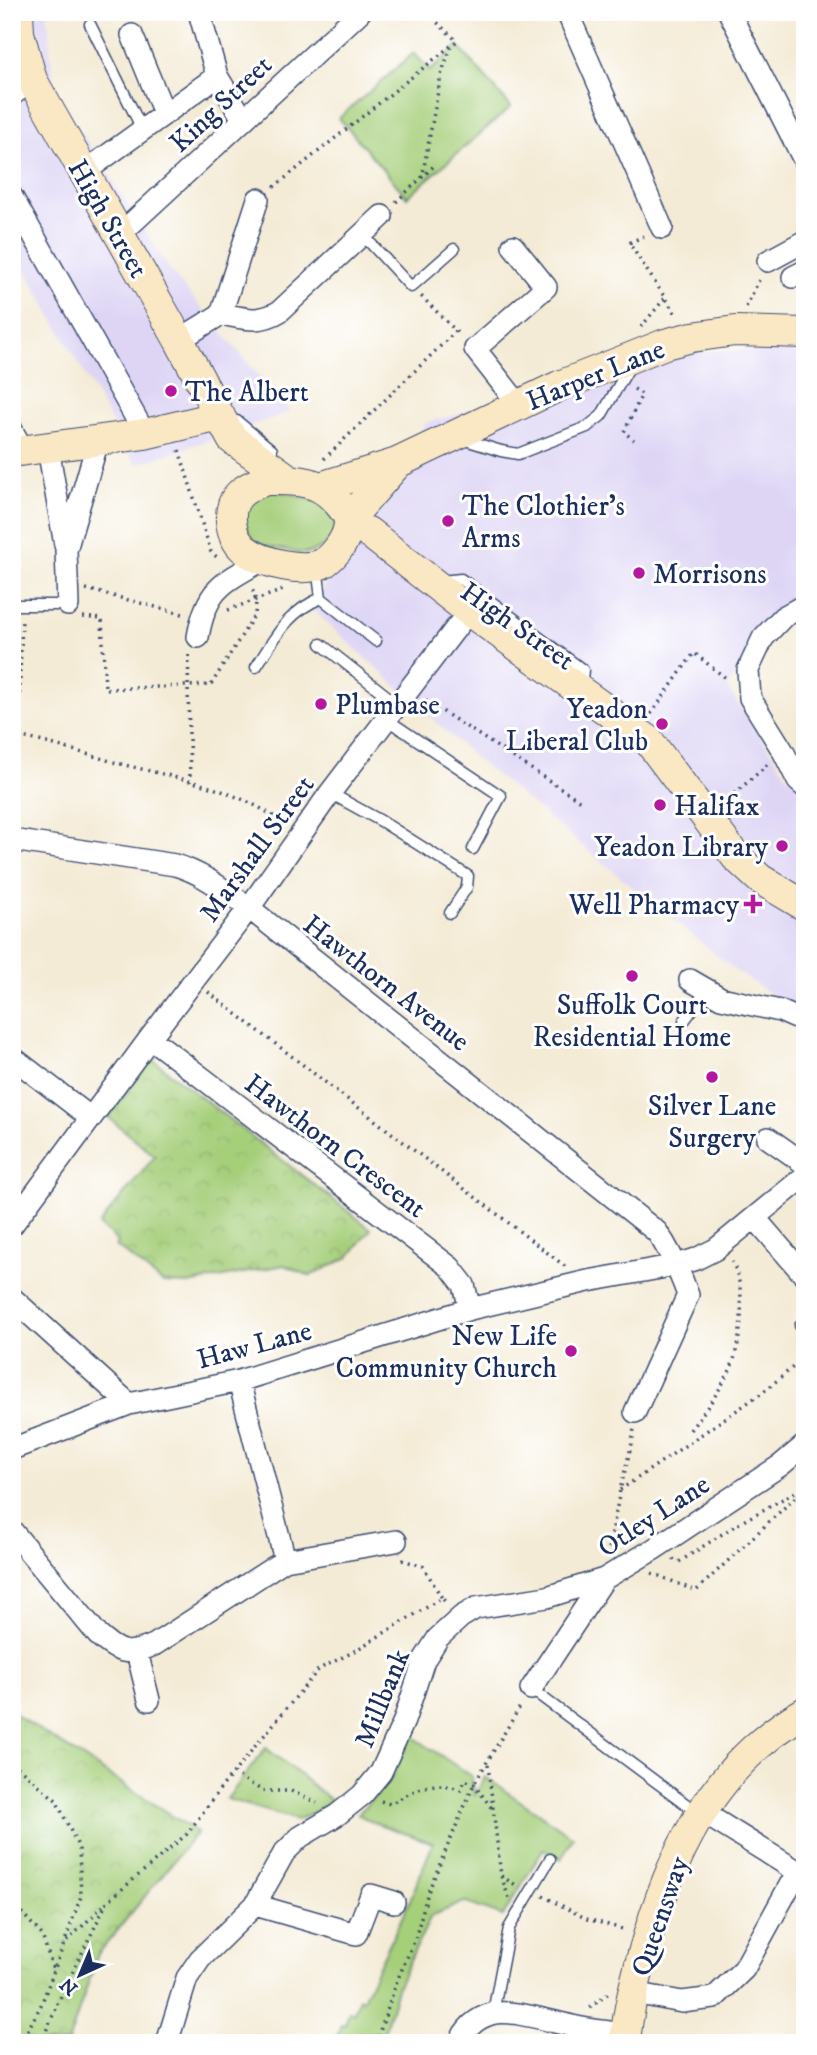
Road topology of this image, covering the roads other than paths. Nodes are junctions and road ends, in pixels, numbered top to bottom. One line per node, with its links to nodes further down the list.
1 (18, 12): 9 (street, High Street)
2 (199, 12): 8 (street)
3 (360, 12): 11 (street, King Street)
4 (567, 12): 18 (street)
5 (729, 12): 13 (street)
6 (90, 24): 12 (lane)
7 (132, 35): 10 (street)
8 (216, 76): 10 (street); 11 (street)
9 (22, 87): 14 (street, High Street)
10 (164, 113): 12 (street)
11 (243, 120): 20 (street, King Street)
12 (142, 130): 14 (street)
13 (805, 162)
14 (83, 173): 20 (street, High Street)
15 (12, 197): 34 (street)
16 (258, 199): 25 (street)
17 (382, 216): 19 (street)
18 (662, 228)
19 (362, 234): 23 (lane); 25 (street)
20 (119, 235): 27 (street, High Street)
21 (805, 241): 24 (street)
22 (513, 246): 31 (street)
23 (454, 249)
24 (768, 261)
25 (221, 314): 27 (street)
26 (805, 333): 28 (street, Harper Lane)
27 (179, 340): 33 (street, High Street)
28 (637, 354): 31 (street, Harper Lane); 35 (lane)
29 (805, 360): 30 (lane)
30 (805, 379)
31 (519, 405): 35 (street, Harper Lane)
32 (12, 419): 37 (lane)
33 (226, 428): 34 (street); 39 (street, High Street); 40 (street, High Street)
34 (159, 431): 36 (street)
35 (452, 436): 38 (street, Harper Lane)
36 (98, 441): 37 (street); 42 (street)
37 (30, 450): 42 (street)
38 (397, 463): 39 (street, Harper Lane); 41 (street, Harper Lane)
39 (301, 477): 40 (street); 41 (street, High Street)
40 (233, 515): 44 (street)
41 (349, 522): 43 (street); 45 (street, High Street)
42 (66, 551): 48 (street)
43 (317, 567): 44 (street); 46 (lane)
44 (238, 570): 51 (street)
45 (431, 582): 50 (street, High Street); 55 (lane, High Street)
46 (321, 598): 52 (lane); 54 (lane)
47 (18, 605): 48 (lane)
48 (68, 605)
49 (805, 605): 57 (street)
50 (469, 611): 55 (street, High Street); 56 (street, Marshall Street)
51 (198, 637)
52 (376, 640)
53 (321, 644): 56 (lane)
54 (256, 667)
55 (581, 692): 61 (street, High Street)
56 (397, 704): 58 (street, Marshall Street); 60 (lane)
57 (805, 788)
58 (330, 793): 62 (street, Marshall Street); 63 (lane)
59 (12, 840): 62 (street, Hawthorn Avenue)
60 (473, 849)
61 (803, 900)
62 (248, 908): 67 (street, Marshall Street); 75 (street, Hawthorn Avenue)
63 (450, 913)
64 (698, 985): 65 (lane); 66 (street)
65 (684, 1021)
66 (805, 1022)
67 (150, 1038): 69 (street, Marshall Street); 78 (street, Hawthorn Crescent)
68 (12, 1057): 69 (street)
69 (91, 1118): 74 (street, Marshall Street)
70 (768, 1138): 71 (street)
71 (805, 1164)
72 (805, 1176): 73 (street, Haw Lane)
73 (755, 1218): 75 (street, Haw Lane); 76 (street)
74 (12, 1225)
75 (677, 1265): 78 (street, Haw Lane); 81 (street, Hawthorn Avenue)
76 (805, 1276)
77 (12, 1298): 80 (street)
78 (470, 1309): 79 (street, Haw Lane)
79 (239, 1381): 80 (street, Haw Lane); 86 (street)
80 (129, 1404): 83 (street, Haw Lane)
81 (635, 1412)
82 (805, 1445): 87 (street, Otley Lane)
83 (12, 1449)
84 (12, 1531): 88 (street)
85 (386, 1543): 86 (street)
86 (285, 1560): 88 (street)
87 (604, 1579): 89 (street, Otley Lane); 96 (street, Millbank)
88 (137, 1652): 90 (street)
89 (531, 1689): 92 (lane)
90 (149, 1700)
91 (805, 1712): 92 (street, Queensway)
92 (701, 1813): 94 (street); 97 (street, Queensway)
93 (550, 1859): 98 (lane)
94 (798, 1881): 97 (street)
95 (394, 1902): 96 (street)
96 (255, 1905): 100 (street, Millbank)
97 (636, 1982): 99 (street, Queensway)
98 (493, 2013): 99 (street); 101 (street)
99 (626, 2039)
100 (167, 2043)
101 (460, 2043)

